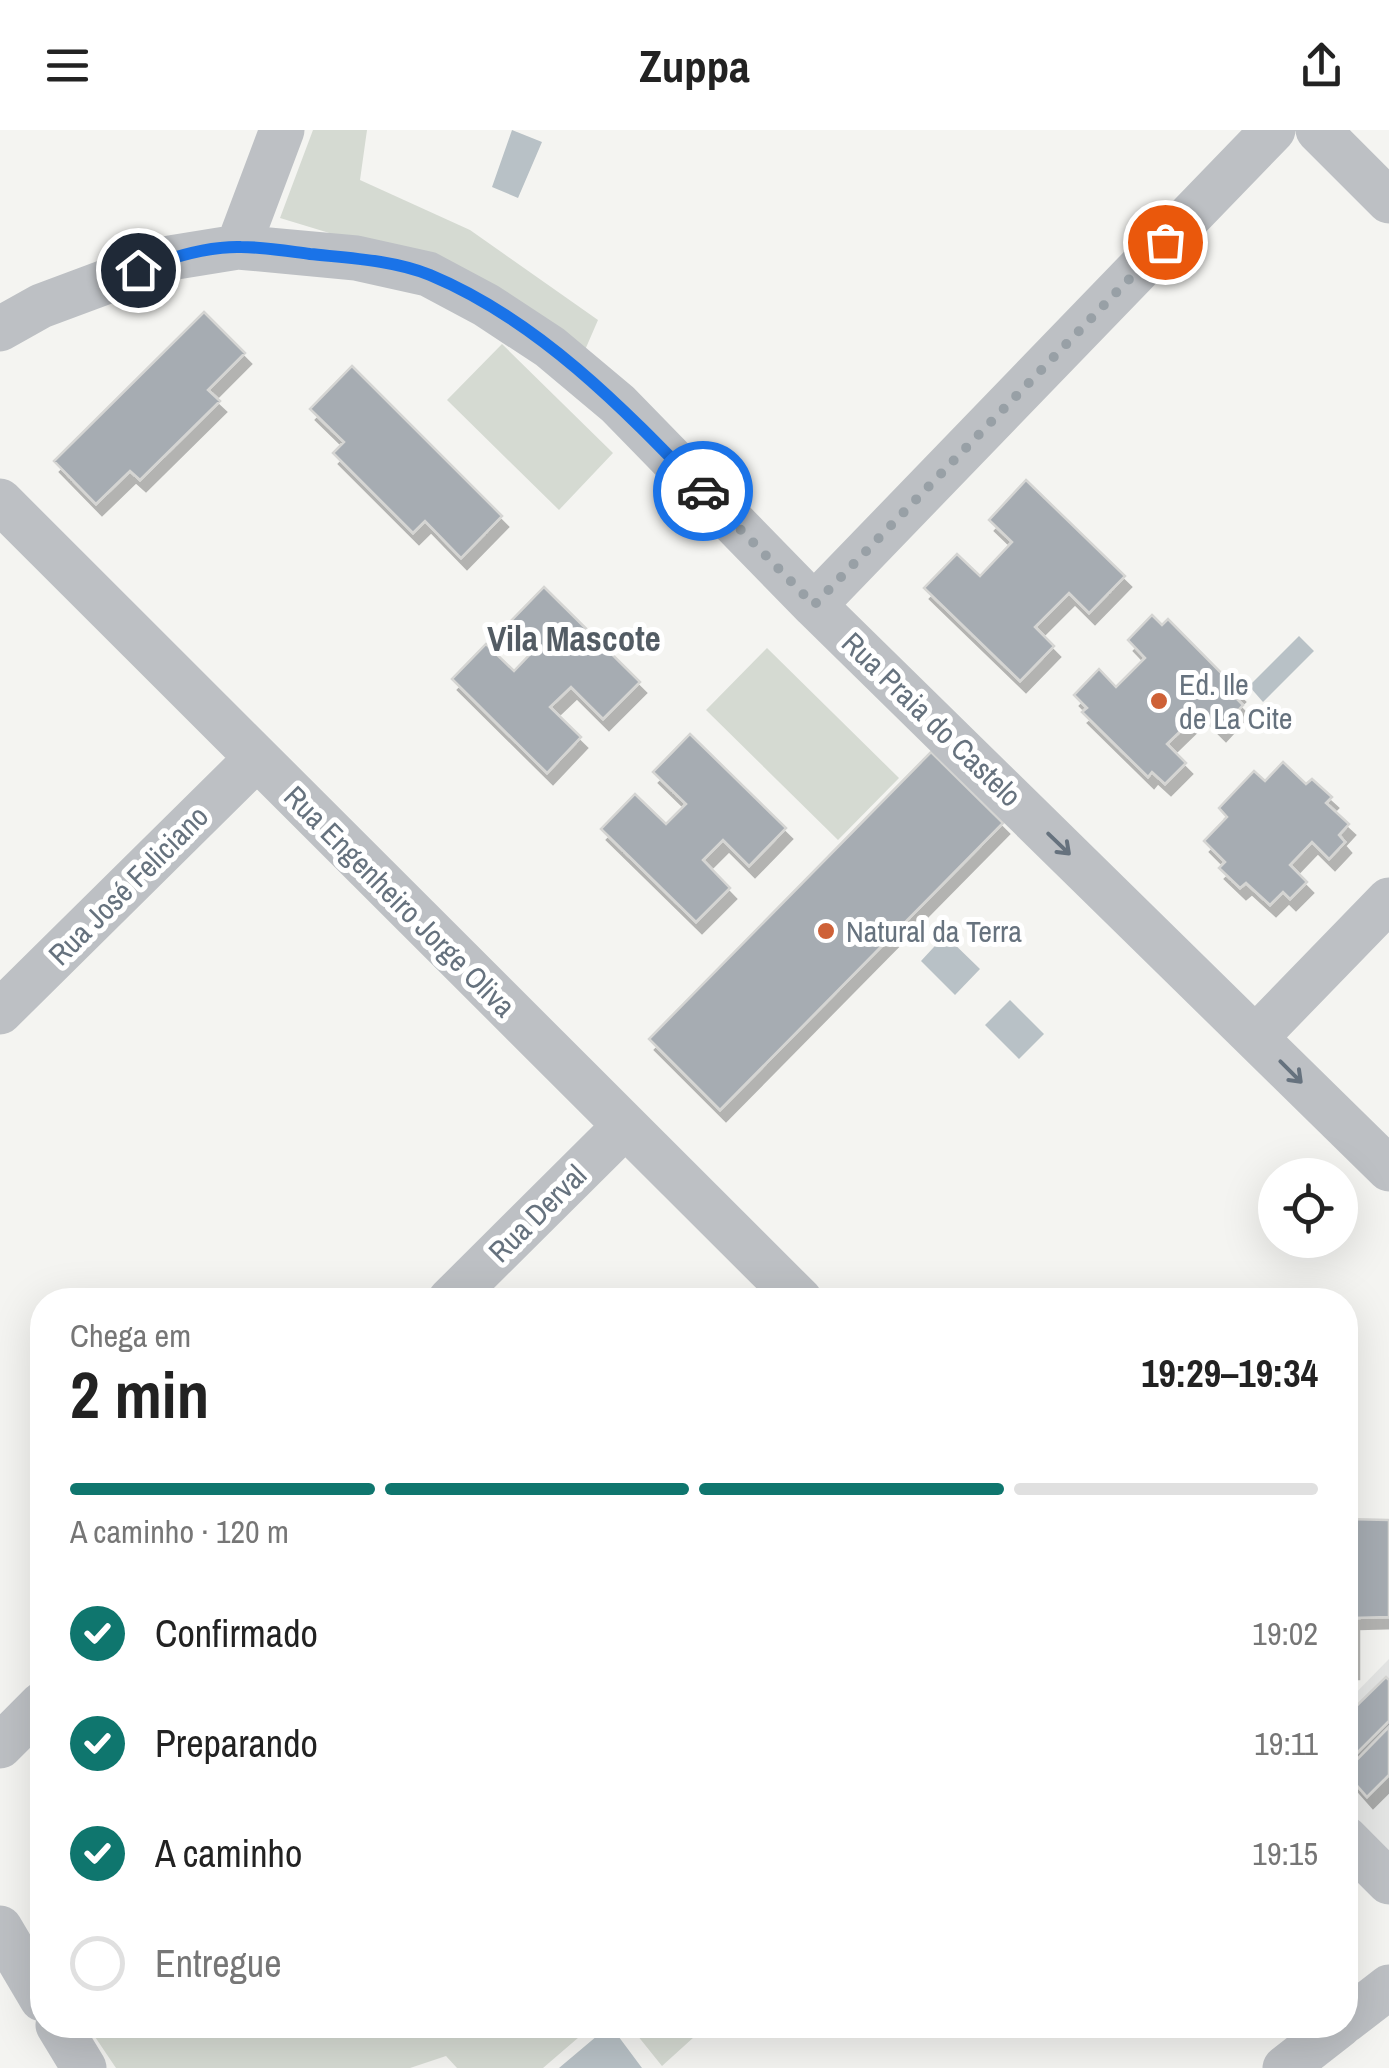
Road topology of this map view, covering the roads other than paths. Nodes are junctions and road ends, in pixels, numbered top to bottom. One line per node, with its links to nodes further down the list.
1 (282, 130): 5 (street)
2 (1273, 130): 8 (street)
3 (1318, 130): 4 (street)
4 (1389, 201)
5 (238, 247): 6 (street, Rua Praia do Castelo); 8 (street, Rua Praia do Castelo)
6 (0, 328)
7 (0, 501): 9 (street, Rua Engenheiro Jorge Oliva)
8 (814, 605): 12 (street, Rua Praia do Castelo, one-way to 12)
9 (257, 758): 11 (street, Rua José Feliciano); 13 (street, Rua Engenheiro Jorge Oliva)
10 (1389, 900): 12 (street)
11 (0, 1012)
12 (1256, 1036): 14 (street, Rua Praia do Castelo, one-way to 14)
13 (625, 1126): 15 (street, Rua Derval); 16 (street, Rua Engenheiro Jorge Oliva)
14 (1389, 1169)
15 (462, 1288)
16 (788, 1288)
17 (30, 1716): 18 (street)
18 (0, 1746)
19 (1358, 1851): 20 (street)
20 (1389, 1882)
21 (0, 1928): 22 (street)
22 (30, 1979)
23 (1389, 1988): 24 (street)
24 (1358, 2012)
25 (66, 2038): 27 (street)
26 (1323, 2038): 28 (street)
27 (84, 2068)
28 (1284, 2068)

